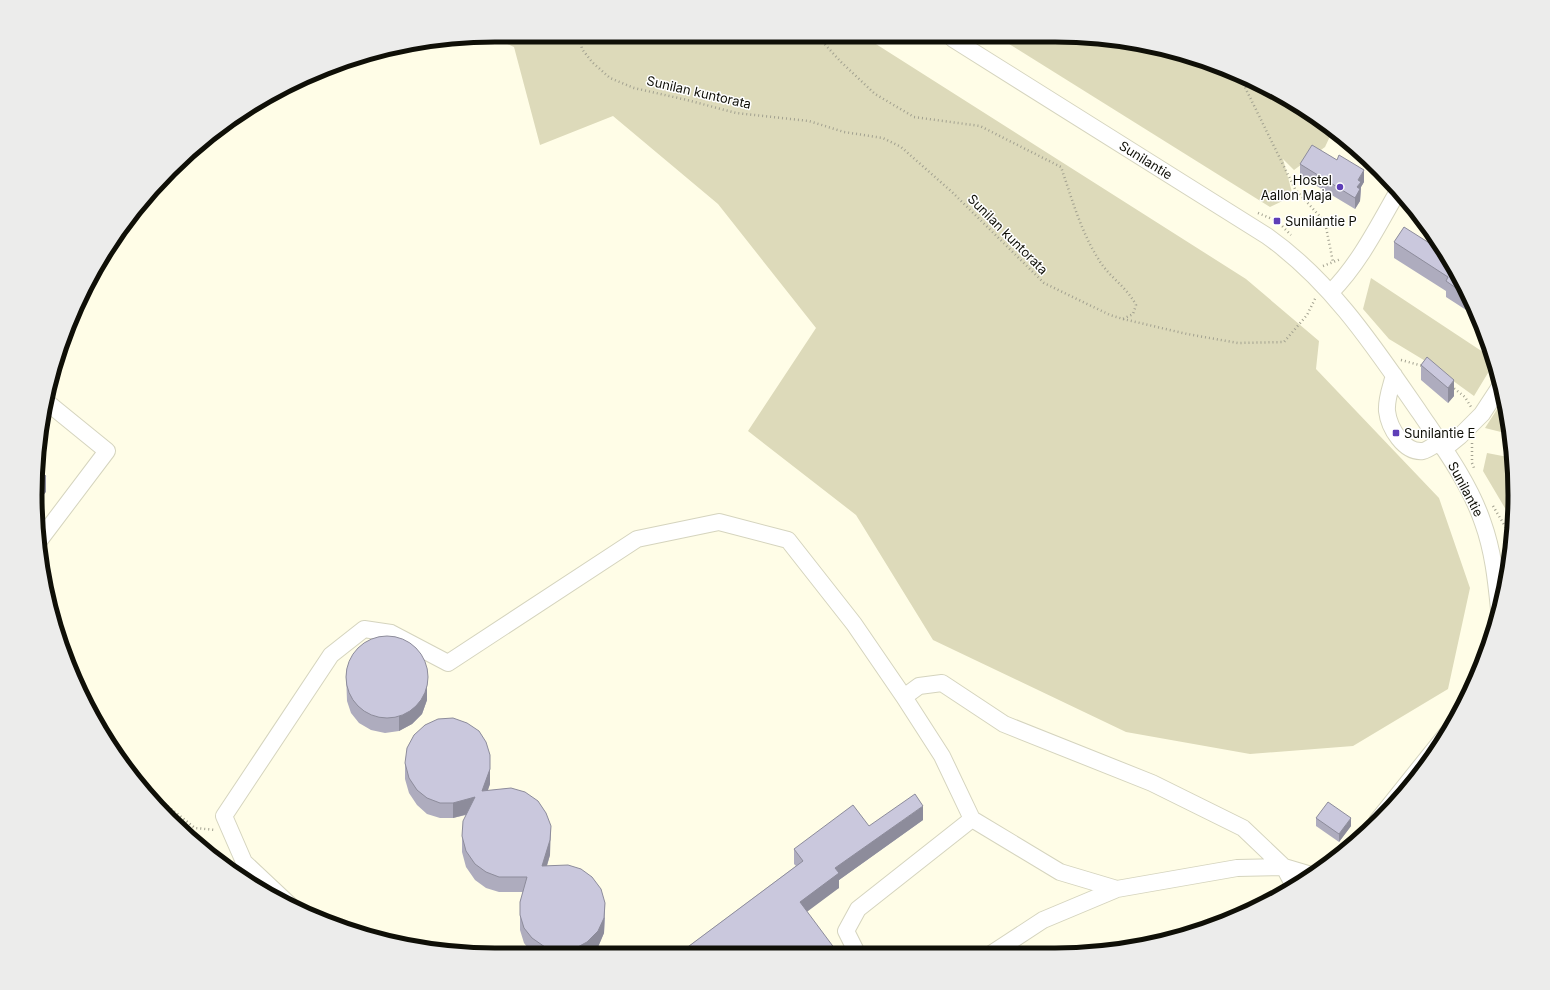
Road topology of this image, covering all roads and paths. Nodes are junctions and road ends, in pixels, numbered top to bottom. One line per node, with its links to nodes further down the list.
1 (581, 42): 8 (path, Sunilan kuntorata)
2 (823, 42): 8 (path)
3 (958, 42): 7 (street, Sunilantie)
4 (1243, 83): 6 (path)
5 (1395, 195): 7 (street)
6 (1333, 262)
7 (1327, 288): 8 (path, Sunilan kuntorata); 11 (street, Sunilantie)
8 (1123, 319)
9 (1398, 358): 10 (path)
10 (1426, 367)
11 (1394, 375): 16 (street, Sunilantie); 16 (street)
12 (1448, 384): 15 (path)
13 (1496, 392): 15 (street)
14 (51, 406): 20 (street)
15 (1472, 424): 16 (street); 17 (path)
16 (1442, 445): 21 (street, Sunilantie)
17 (1474, 469)
18 (1490, 501): 19 (path)
19 (1507, 529)
20 (44, 534)
21 (1497, 591)
22 (904, 697): 24 (street); 25 (street); 26 (street)
23 (160, 800): 25 (path)
24 (972, 819): 29 (street); 31 (street)
25 (230, 832): 30 (street)
26 (1284, 867): 27 (street); 28 (street); 29 (street)
27 (1305, 873)
28 (1292, 881)
29 (1117, 888): 32 (street)
30 (274, 890)
31 (854, 948)
32 (1000, 948)

